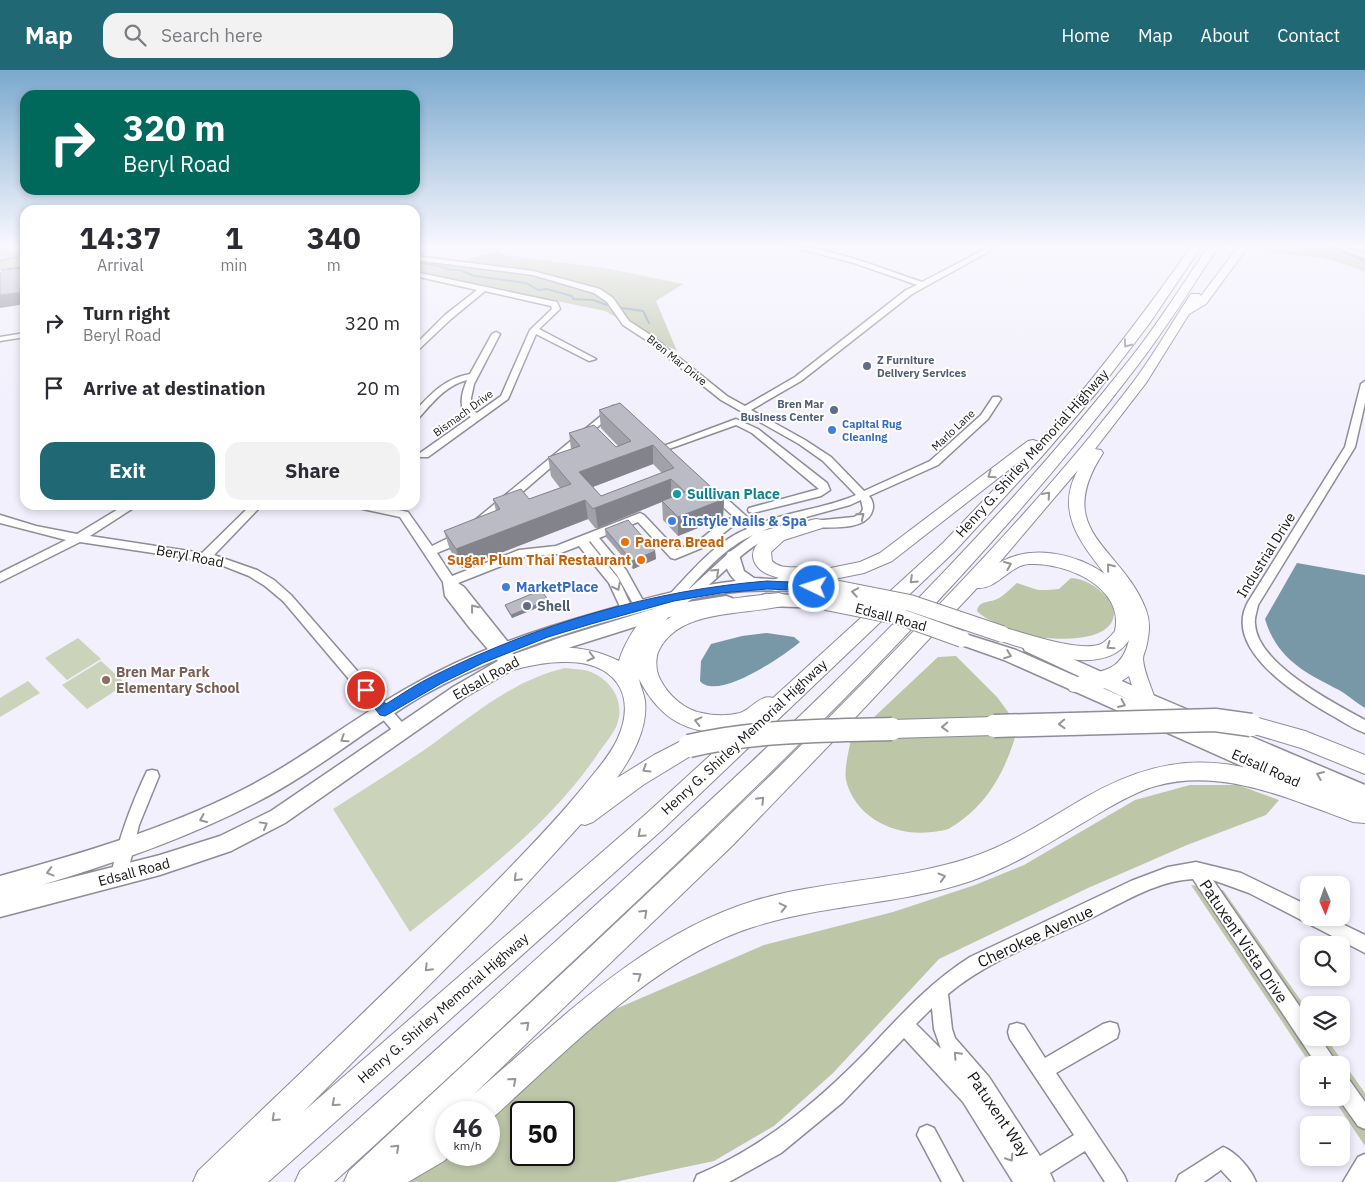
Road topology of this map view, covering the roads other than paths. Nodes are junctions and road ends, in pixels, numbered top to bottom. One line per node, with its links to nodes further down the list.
1 (471, 299): 14 (street)
2 (533, 299): 10 (street, Bismach Drive)
3 (608, 299): 20 (street, Bren Mar Drive)
4 (900, 299): 20 (street)
5 (1160, 299): 24 (highway, Henry G. Shirley Memorial Highway, one-way to 24)
6 (1177, 299): 94 (highway)
7 (1194, 299): 9 (highway)
8 (1204, 299): 9 (highway)
9 (1186, 312): 23 (highway)
10 (534, 330): 15 (street); 22 (street, Bismach Drive)
11 (496, 334): 16 (street)
12 (20, 336): 13 (street)
13 (0, 338)
14 (420, 345)
15 (592, 359)
16 (473, 376): 21 (street); 22 (street)
17 (1365, 384): 62 (street, Industrial Drive)
18 (996, 399): 28 (street, Marlo Lane)
19 (620, 410): 40 (street)
20 (744, 410): 28 (street, Bren Mar Drive)
21 (420, 412)
22 (479, 417): 25 (street, Bismach Drive)
23 (1106, 425): 45 (highway, one-way to 23); 54 (highway, one-way to 23)
24 (1059, 427): 39 (highway, one-way to 39); 53 (highway, Henry G. Shirley Memorial Highway, one-way to 53)
25 (424, 455)
26 (676, 457): 32 (street)
27 (707, 486): 33 (street)
28 (864, 496): 35 (street, one-way to 28); 36 (street)
29 (126, 510): 38 (street)
30 (252, 510): 41 (street)
31 (384, 510): 40 (street)
32 (753, 510)
33 (740, 518): 36 (street); 37 (street)
34 (0, 519): 38 (street, Beryl Road)
35 (816, 524): 36 (street); 39 (highway)
36 (757, 533): 42 (street); 49 (street)
37 (586, 538): 44 (street); 50 (street)
38 (77, 539): 41 (street, Beryl Road); 43 (street)
39 (908, 541): 46 (highway)
40 (430, 551): 44 (street)
41 (205, 556): 59 (street, Beryl Road)
42 (733, 556): 46 (main road); 47 (street, one-way to 42)
43 (0, 578)
44 (449, 582): 52 (street)
45 (966, 589): 51 (highway, one-way to 51); 95 (highway, one-way to 45)
46 (774, 590): 47 (main road, Edsall Road); 48 (main road, Edsall Road); 49 (main road, Edsall Road); 53 (highway, one-way to 46)
47 (693, 593): 49 (main road, Edsall Road)
48 (830, 595): 51 (main road, Edsall Road, one-way to 48, bridge); 57 (main road, Edsall Road, one-way to 57, bridge)
49 (668, 604): 50 (main road, Edsall Road); 52 (main road, Edsall Road); 56 (highway)
50 (633, 608): 52 (main road, Edsall Road)
51 (1002, 634): 55 (main road, Edsall Road)
52 (504, 655): 56 (highway, one-way to 56); 59 (main road, Edsall Road); 63 (main road, Edsall Road)
53 (830, 656): 93 (highway, Henry G. Shirley Memorial Highway, one-way to 93)
54 (1133, 657): 55 (highway); 58 (highway)
55 (1106, 681): 57 (highway); 58 (main road, Edsall Road)
56 (629, 685): 69 (highway)
57 (1077, 685): 68 (main road, Edsall Road, one-way to 68)
58 (1145, 699): 67 (main road, Edsall Road, one-way to 58)
59 (385, 711): 63 (street, Beryl Road); 70 (main road, Edsall Road, one-way to 70)
60 (1251, 724): 61 (highway, one-way to 61, bridge); 65 (highway)
61 (994, 726): 64 (highway, one-way to 64, bridge)
62 (1365, 727)
63 (402, 732): 72 (main road, Edsall Road, one-way to 63)
64 (689, 746): 69 (highway, one-way to 69)
65 (1365, 765)
66 (152, 776): 70 (street)
67 (1365, 794)
68 (1365, 812): 85 (highway, one-way to 68)
69 (552, 843): 92 (highway, one-way to 92)
70 (123, 850): 72 (street); 73 (main road, Edsall Road, one-way to 73)
71 (1196, 870): 75 (street, Cherokee Avenue); 78 (street, Cherokee Avenue); 79 (street, Patuxent Vista Drive)
72 (119, 876): 74 (main road, Edsall Road)
73 (0, 886)
74 (0, 906)
75 (1300, 911)
76 (1329, 926): 77 (street)
77 (1365, 944)
78 (939, 990): 80 (street, Cherokee Avenue); 91 (street, Patuxent Way, one-way to 78)
79 (1300, 1024)
80 (904, 1025): 91 (street, Patuxent Way, one-way to 91); 97 (street, Cherokee Avenue)
81 (1110, 1030): 83 (street)
82 (1017, 1032): 83 (street)
83 (1043, 1070): 88 (street)
84 (1350, 1098): 86 (street)
85 (489, 1101)
86 (1365, 1119)
87 (927, 1135): 98 (street)
88 (1087, 1138): 91 (street); 99 (street)
89 (435, 1148): 96 (highway)
90 (1365, 1164): 102 (street)
91 (1032, 1178)
92 (209, 1182)
93 (245, 1182)
94 (311, 1182)
95 (360, 1182)
96 (378, 1182)
97 (704, 1182)
98 (953, 1182)
99 (1117, 1182)
100 (1186, 1182): 101 (street)
101 (1246, 1182)
102 (1353, 1182)

